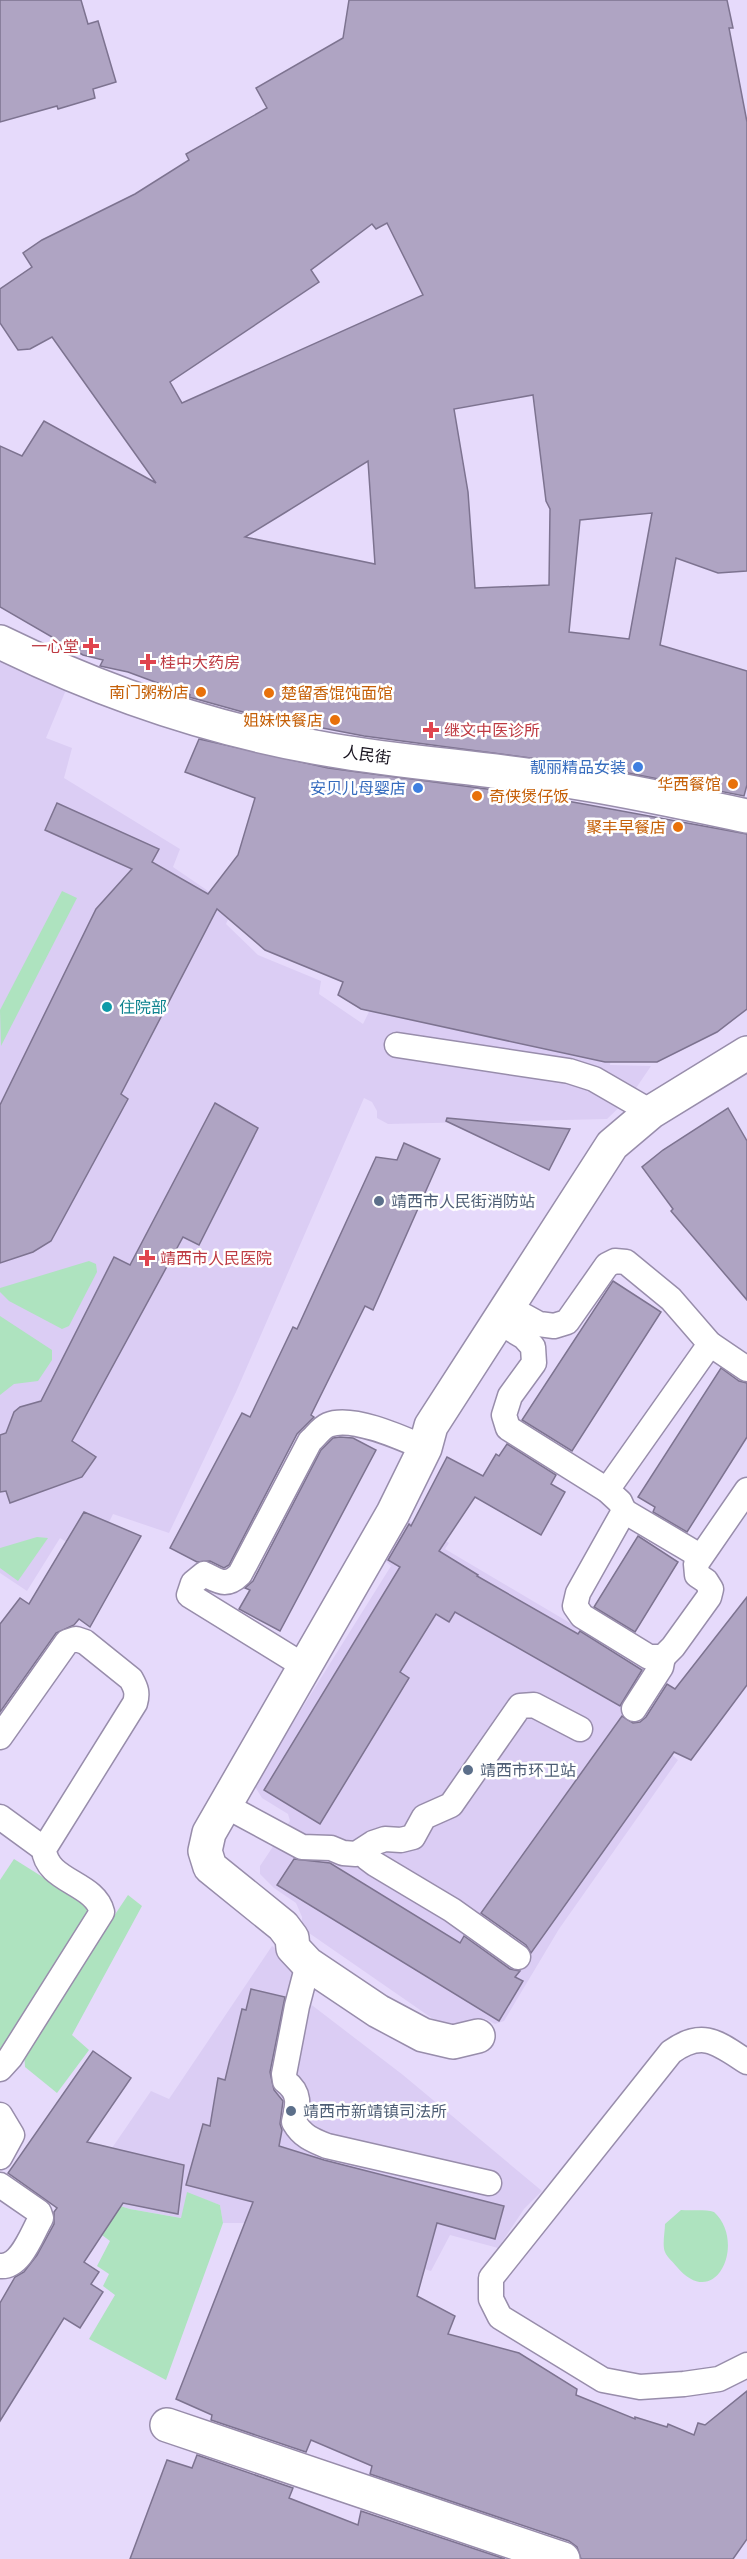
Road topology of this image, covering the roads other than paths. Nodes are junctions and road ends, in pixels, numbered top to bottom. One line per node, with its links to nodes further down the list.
1 (0, 642): 2 (street, 人民街)
2 (747, 816)
3 (397, 1045): 5 (lane)
4 (747, 1053): 5 (street)
5 (651, 1112): 6 (street)
6 (503, 1314): 7 (lane); 9 (street); 10 (lane)
7 (710, 1344): 8 (lane); 10 (lane)
8 (747, 1369)
9 (425, 1448): 15 (street); 15 (lane)
10 (607, 1490): 12 (lane)
11 (747, 1490): 13 (lane)
12 (624, 1511): 13 (lane); 14 (lane)
13 (700, 1556): 14 (lane)
14 (663, 1657): 16 (lane)
15 (304, 1666): 19 (street)
16 (634, 1709)
17 (580, 1729): 22 (lane)
18 (0, 1737): 21 (lane)
19 (226, 1806): 22 (lane); 24 (street)
20 (0, 1818): 21 (lane)
21 (45, 1849): 27 (lane)
22 (364, 1851): 23 (lane)
23 (518, 1957)
24 (308, 1965): 25 (street); 30 (lane)
25 (478, 2036)
26 (747, 2062): 33 (lane)
27 (0, 2068)
28 (0, 2115): 29 (lane)
29 (0, 2157)
30 (489, 2183)
31 (0, 2185): 32 (lane)
32 (0, 2266)
33 (747, 2364)
34 (167, 2425): 35 (street)
35 (563, 2559)

